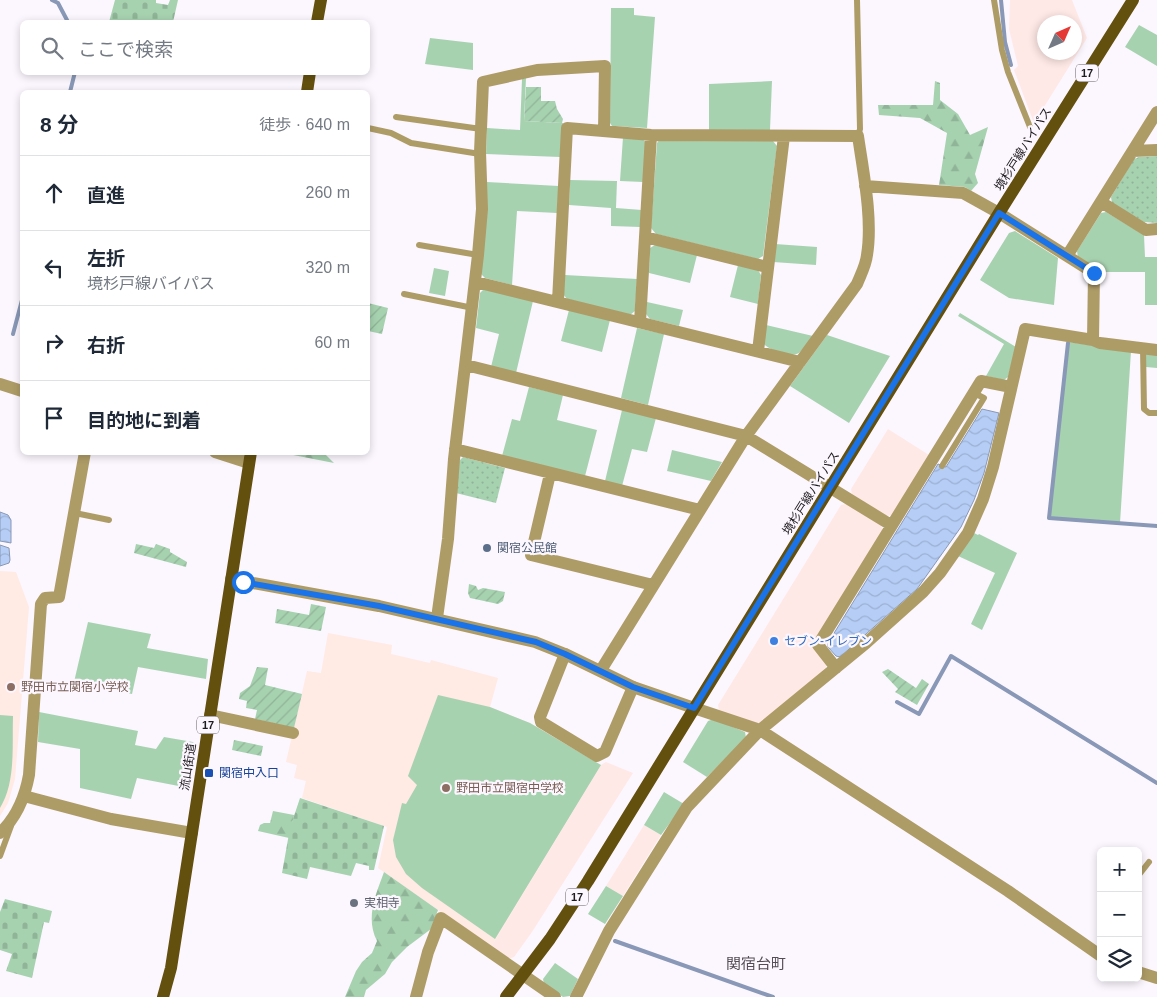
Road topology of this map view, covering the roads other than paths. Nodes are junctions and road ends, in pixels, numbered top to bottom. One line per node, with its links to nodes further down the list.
1 (321, 0): 5 (main road)
2 (857, 0): 16 (lane)
3 (994, 0): 10 (lane)
4 (1133, 0): 22 (main road, 境杉戸線バイパス / 17)
5 (317, 20)
6 (310, 75): 7 (main road)
7 (307, 90)
8 (1157, 112): 18 (street)
9 (396, 117): 12 (lane)
10 (1030, 127)
11 (370, 128): 19 (lane)
12 (481, 129): 13 (street); 19 (street)
13 (604, 131): 14 (street); 31 (street)
14 (651, 134): 15 (street); 24 (street)
15 (784, 136): 16 (street); 28 (street)
16 (858, 136): 20 (street)
17 (1157, 150): 18 (street)
18 (1133, 151): 21 (street)
19 (480, 154): 26 (street)
20 (865, 186): 22 (street); 38 (street)
21 (1100, 202): 23 (street); 27 (street)
22 (999, 213): 27 (street); 52 (main road, 境杉戸線バイパス / 17)
23 (1157, 229)
24 (645, 238): 28 (street); 33 (street)
25 (419, 245): 26 (lane)
26 (478, 255): 29 (street)
27 (1067, 256): 34 (street)
28 (767, 268): 37 (street)
29 (476, 282): 31 (street); 32 (street)
30 (404, 294): 32 (lane)
31 (558, 302): 33 (street)
32 (473, 308): 39 (street)
33 (640, 322): 37 (street)
34 (1093, 340): 35 (street); 41 (street)
35 (1143, 348): 36 (street); 44 (lane)
36 (1157, 350)
37 (758, 351): 38 (street)
38 (800, 362): 45 (street)
39 (466, 364): 45 (street); 46 (street)
40 (0, 384): 42 (street)
41 (1011, 387): 43 (street); 61 (street)
42 (20, 390)
43 (974, 393): 50 (lane); 56 (street)
44 (1157, 413)
45 (746, 436): 52 (street); 53 (street)
46 (455, 449): 51 (street); 59 (street)
47 (85, 455): 54 (street)
48 (232, 455): 49 (street)
49 (250, 458): 57 (main road, 流山街道 / 17)
50 (942, 466)
51 (550, 474): 53 (street); 58 (street)
52 (831, 487): 56 (street); 64 (main road, 境杉戸線バイパス / 17)
53 (700, 510): 58 (street)
54 (75, 513): 55 (lane); 68 (street)
55 (109, 520)
56 (891, 525): 61 (street)
57 (231, 580): 59 (street); 65 (main road, 流山街道 / 17)
58 (654, 585): 62 (street)
59 (438, 618): 60 (street)
60 (565, 654): 62 (street); 63 (street)
61 (836, 668): 66 (street)
62 (601, 670): 63 (street)
63 (633, 687): 64 (street)
64 (694, 708): 66 (street); 77 (main road, 境杉戸線バイパス / 17)
65 (210, 715): 67 (street); 71 (main road, 流山街道 / 17)
66 (760, 730): 75 (street); 83 (street)
67 (293, 733)
68 (24, 796): 69 (street); 71 (street)
69 (14, 818): 70 (street); 72 (lane)
70 (0, 832)
71 (192, 832): 79 (main road, 流山街道 / 17)
72 (0, 856)
73 (1149, 862): 74 (lane)
74 (1142, 871)
75 (1097, 953)
76 (1142, 973): 78 (street)
77 (522, 976): 80 (street); 81 (main road, 境杉戸線バイパス / 17); 82 (street)
78 (1157, 978)
79 (163, 997)
80 (416, 997)
81 (506, 997)
82 (555, 997)
83 (576, 997)

